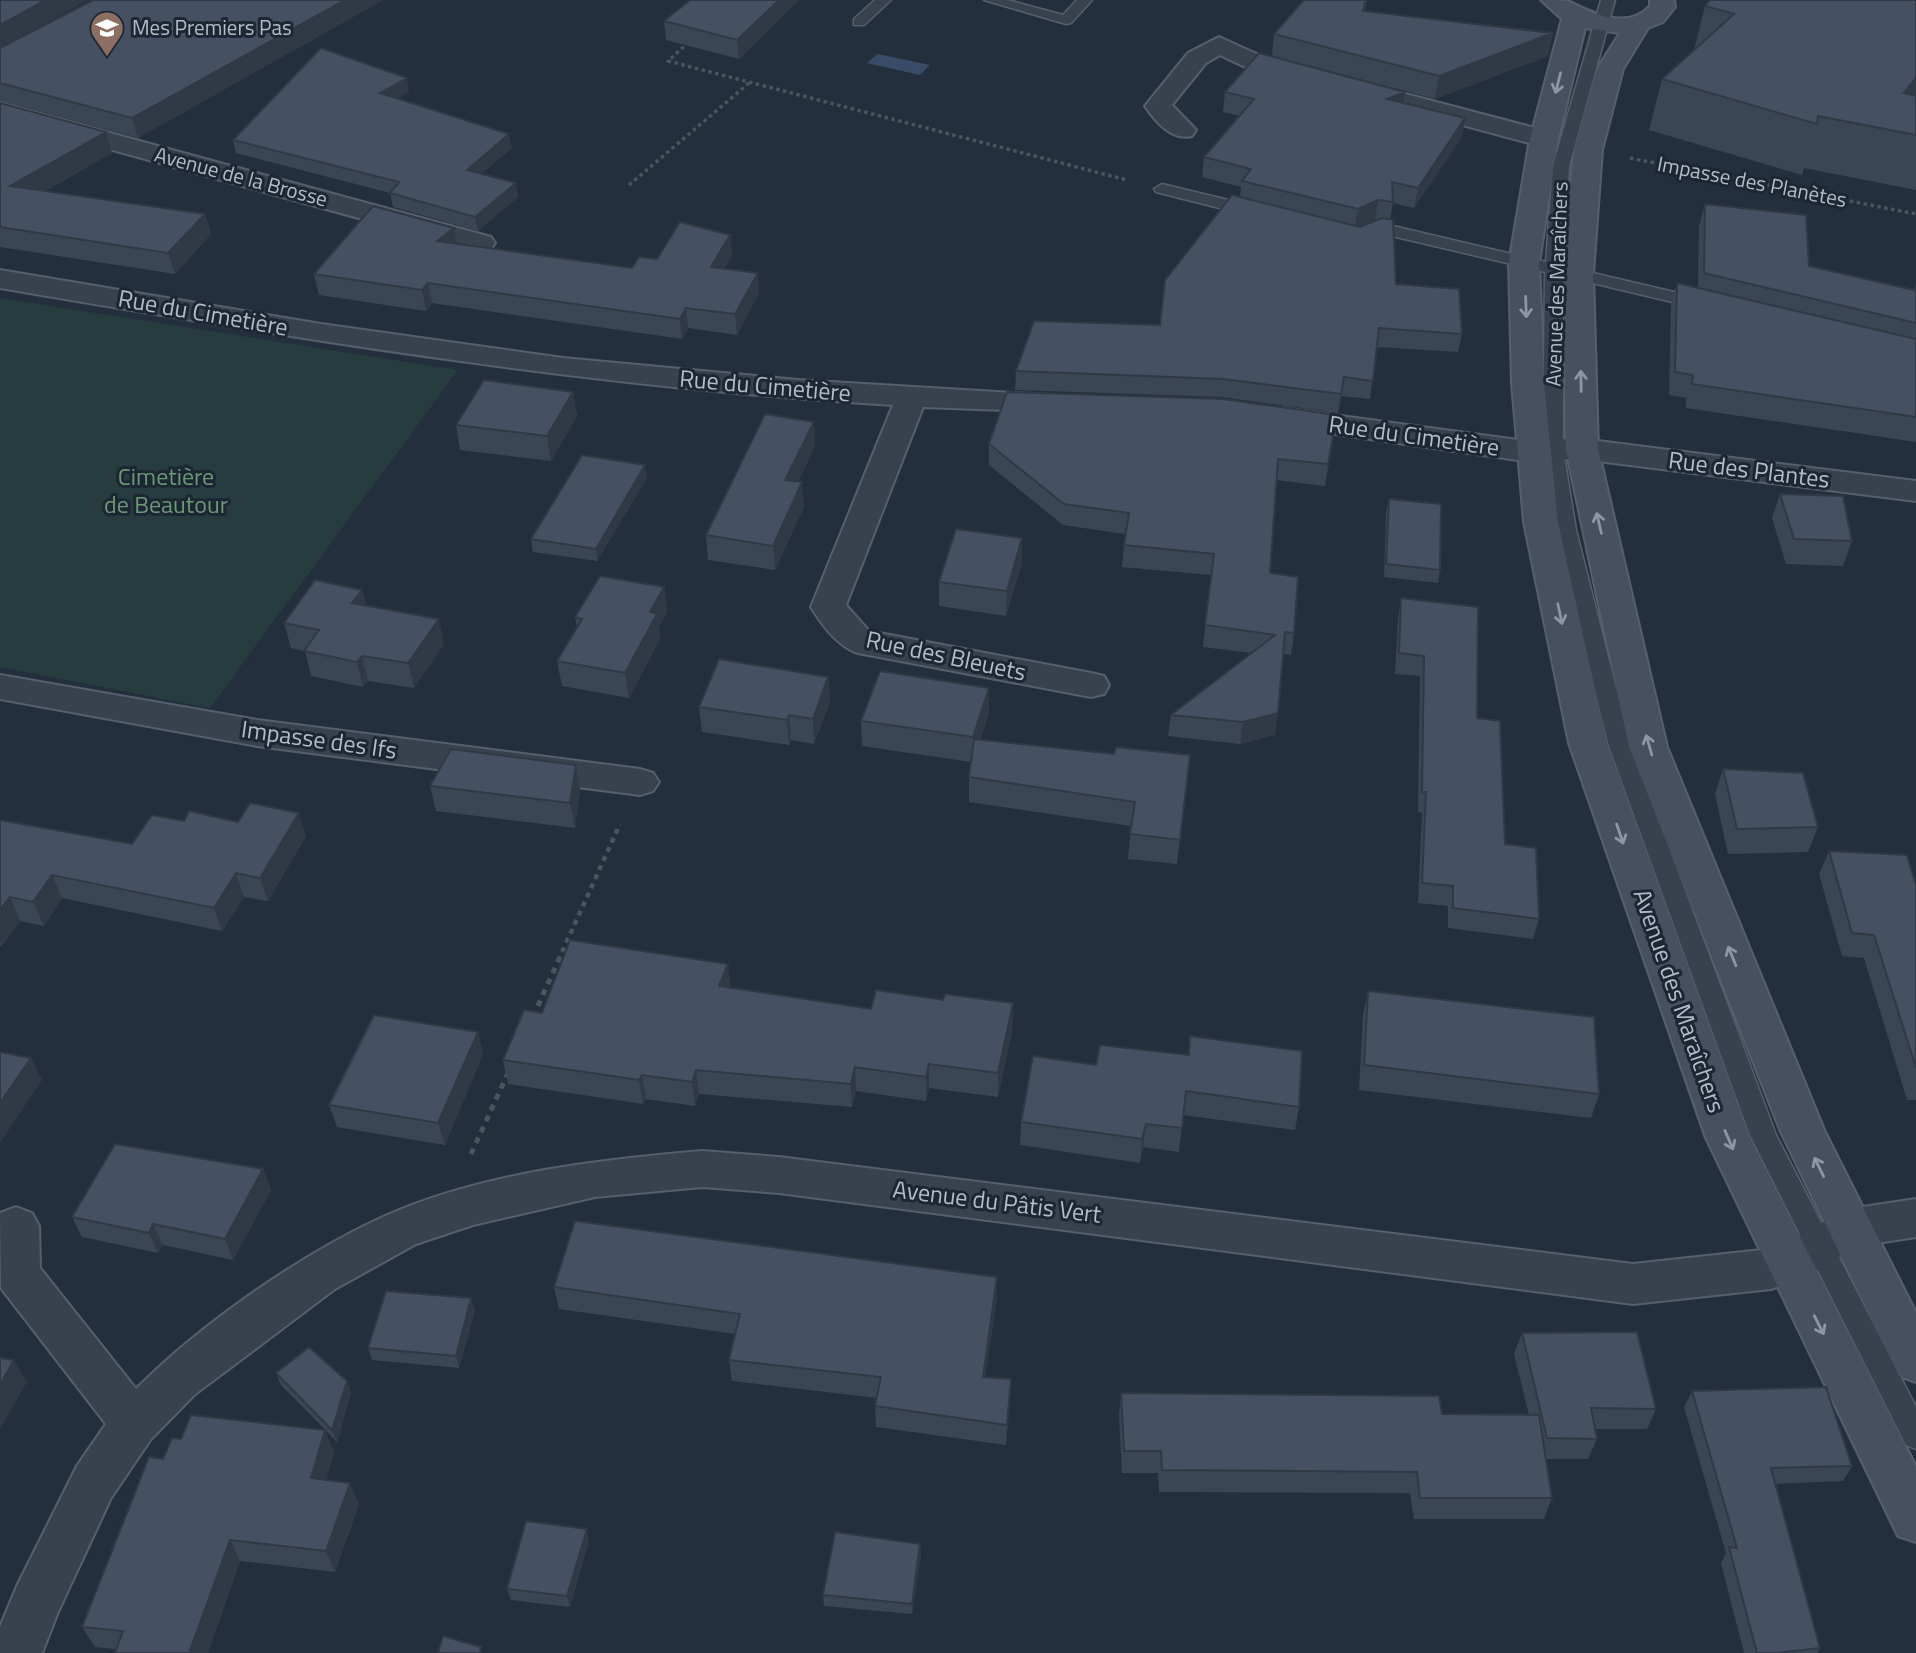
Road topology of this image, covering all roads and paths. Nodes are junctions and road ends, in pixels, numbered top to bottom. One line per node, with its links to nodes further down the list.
1 (884, 0): 6 (lane)
2 (991, 0): 3 (lane)
3 (1085, 0)
4 (1662, 0): 7 (main road, Avenue des Maraîchers)
5 (1572, 7): 7 (main road); 12 (main road, Avenue des Maraîchers, one-way to 12); 21 (lane, Avenue des Maraîchers)
6 (859, 22)
7 (1639, 23): 13 (main road, Avenue des Maraîchers)
8 (695, 36): 9 (path)
9 (749, 82): 14 (path); 15 (path)
10 (0, 111): 19 (street, Avenue de la Brosse)
11 (1183, 130): 12 (street)
12 (1544, 139): 20 (main road, Avenue des Maraîchers)
13 (1588, 150): 16 (path, Impasse des Planètes); 21 (main road, Avenue des Maraîchers)
14 (629, 185)
15 (1162, 189): 17 (lane)
16 (1916, 214)
17 (1267, 215)
18 (1345, 235): 20 (lane)
19 (481, 243)
20 (1524, 263): 21 (lane); 27 (main road, Avenue des Maraîchers, one-way to 27)
21 (1566, 271): 23 (lane); 27 (main road, Avenue des Maraîchers)
22 (0, 278): 24 (street, Rue du Cimetière)
23 (1727, 310)
24 (911, 398): 25 (street, Rue du Cimetière); 29 (street, Rue des Bleuets)
25 (1086, 404)
26 (1248, 413): 27 (street, Rue du Cimetière)
27 (1556, 450): 28 (street, Rue des Plantes); 37 (main road, Avenue des Maraîchers, one-way to 27); 37 (main road, Avenue des Maraîchers)
28 (1916, 491)
29 (1091, 685)
30 (0, 687): 31 (street, Impasse des Ifs)
31 (640, 782): 32 (path)
32 (532, 1020)
33 (509, 1071): 34 (path)
34 (472, 1206): 37 (street, Avenue du Pâtis Vert); 39 (street, Avenue du Pâtis Vert)
35 (1916, 1218): 37 (street, Avenue du Pâtis Vert)
36 (16, 1226): 39 (street)
37 (1819, 1246): 38 (main road, Avenue des Maraîchers); 40 (lane, Avenue des Maraîchers); 41 (main road, Avenue des Maraîchers, one-way to 41)
38 (1916, 1361)
39 (134, 1423): 42 (street, Avenue du Pâtis Vert)
40 (1916, 1436)
41 (1916, 1519)
42 (17, 1603): 43 (street, Avenue du Pâtis Vert)
43 (16, 1653)

